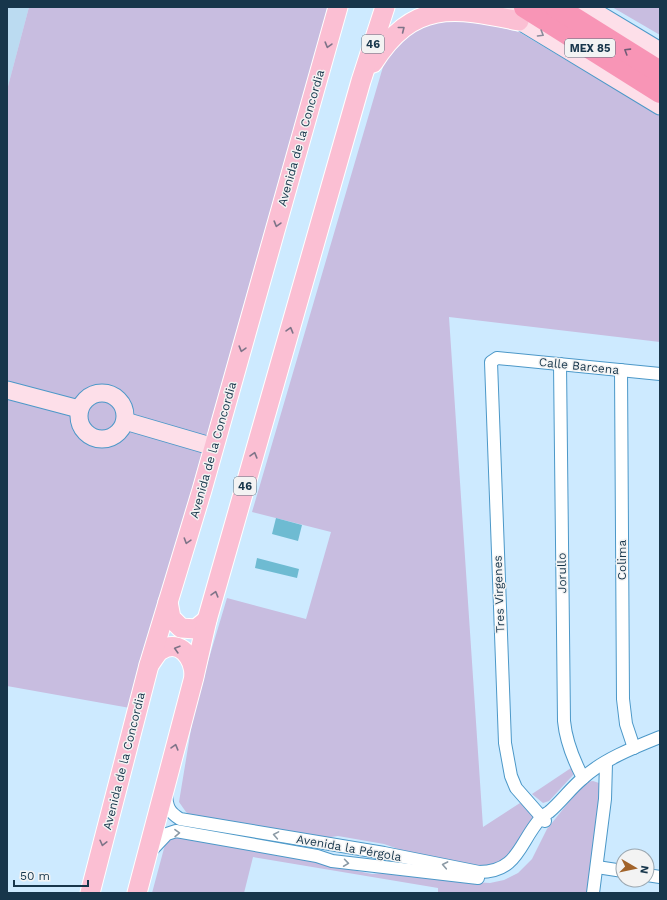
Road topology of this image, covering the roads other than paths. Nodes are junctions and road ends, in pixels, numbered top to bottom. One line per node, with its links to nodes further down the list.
1 (338, 7): 17 (main road, Avenida de la Concordia, one-way to 17)
2 (385, 7): 8 (main road, 46)
3 (496, 7): 6 (street)
4 (556, 7): 9 (highway, MEX 85, one-way to 4)
5 (587, 7): 7 (street)
6 (522, 14): 8 (main road, one-way to 6); 9 (highway, MEX 85, one-way to 9)
7 (660, 50)
8 (361, 81): 19 (main road, 46, one-way to 8)
9 (659, 89)
10 (497, 358): 11 (street, Calle Barcena); 27 (street, Tres Virgenes)
11 (560, 364): 12 (street, Calle Barcena); 26 (street, Jorullo)
12 (621, 370): 13 (street, Calle Barcena); 23 (street, Colima)
13 (660, 374)
14 (7, 390): 15 (street)
15 (79, 409): 16 (street); 16 (street)
16 (125, 421): 17 (street)
17 (214, 447): 18 (main road, Avenida de la Concordia, one-way to 18)
18 (168, 602): 19 (main road); 20 (main road, Avenida de la Concordia)
19 (207, 620): 21 (main road, 46)
20 (149, 665): 21 (main road, one-way to 20); 35 (main road, Avenida de la Concordia, one-way to 35)
21 (194, 677): 25 (main road, 46, one-way to 21)
22 (660, 737): 23 (street)
23 (634, 748): 24 (street)
24 (606, 763): 26 (street); 32 (street)
25 (167, 776): 28 (street, Avenida la Pérgola, one-way to 25); 29 (main road, 46)
26 (583, 778): 27 (street)
27 (545, 817): 31 (street, Avenida la Pérgola, one-way to 31); 33 (street, Avenida la Pérgola)
28 (320, 843): 30 (street); 31 (street, Avenida la Pérgola)
29 (147, 855): 30 (street, Avenida la Pérgola, one-way to 30); 36 (main road, 46)
30 (317, 856): 33 (street, Avenida la Pérgola, one-way to 33)
31 (399, 856): 33 (street)
32 (597, 867): 34 (street); 37 (street)
33 (397, 869)
34 (615, 870)
35 (90, 893)
36 (137, 893)
37 (593, 893)

